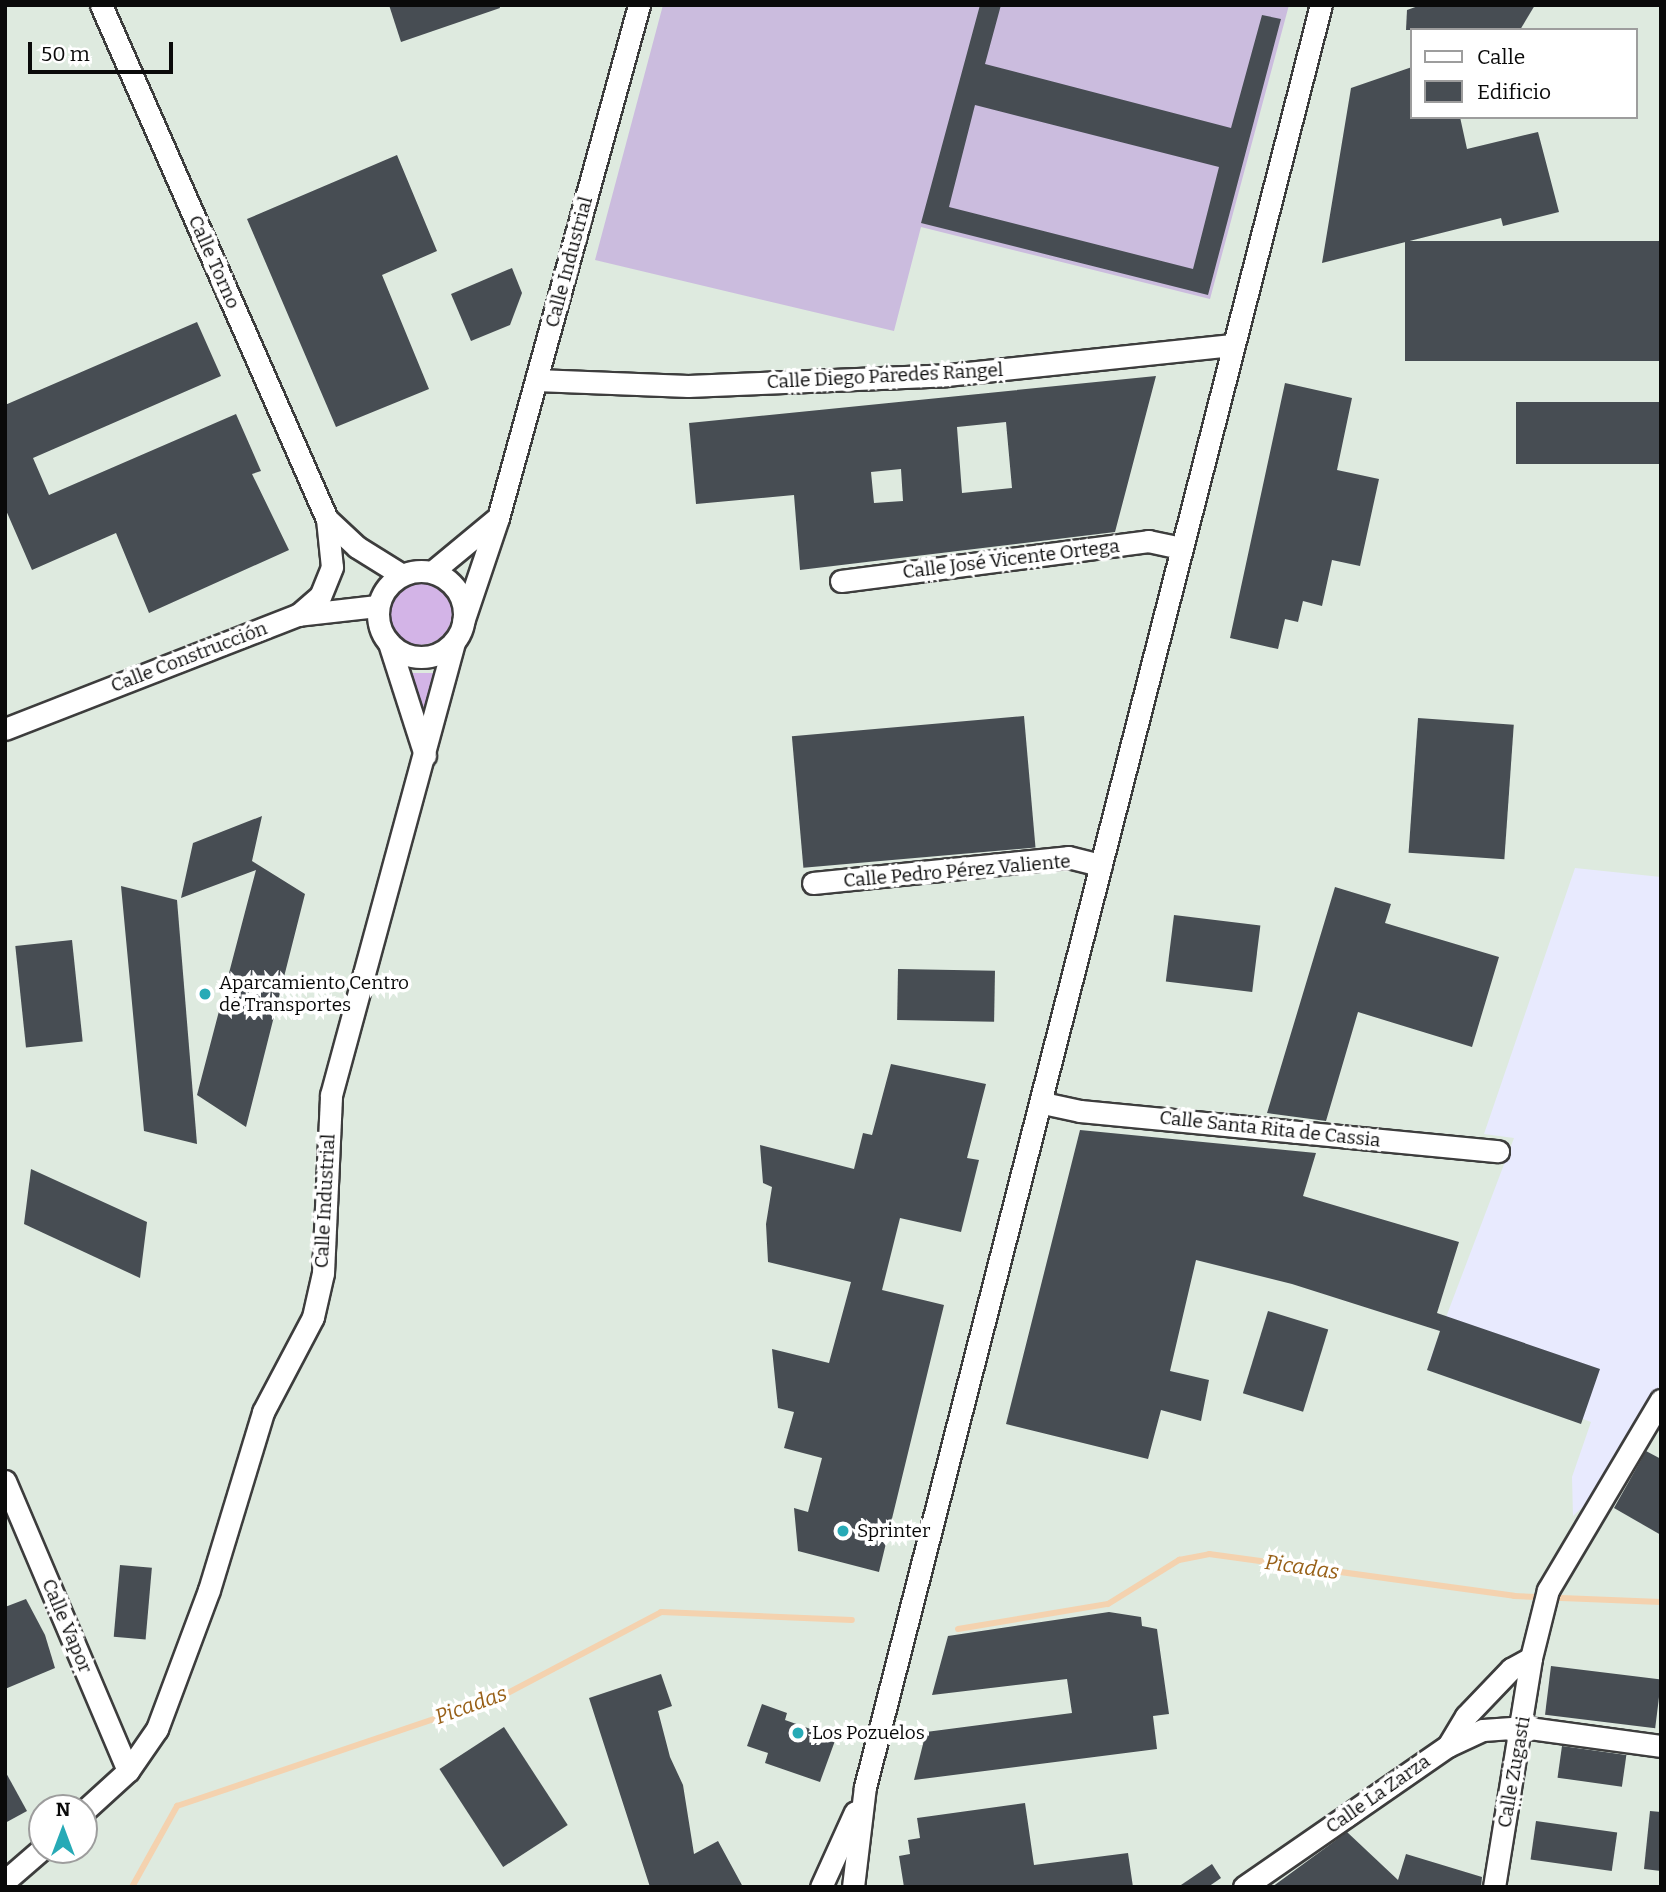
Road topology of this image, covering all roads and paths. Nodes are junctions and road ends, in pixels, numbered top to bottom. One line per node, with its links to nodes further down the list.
1 (101, 5): 7 (street, Calle Torno)
2 (639, 5): 5 (street, Calle Industrial)
3 (1321, 5): 4 (street)
4 (1233, 345): 5 (street, Calle Diego Paredes Rangel); 8 (street)
5 (536, 380): 6 (street, Calle Industrial)
6 (498, 518): 9 (street); 14 (street, Calle Industrial)
7 (327, 519): 10 (street, Calle Torno); 13 (street, Calle Torno)
8 (1180, 548): 11 (street, Calle José Vicente Ortega); 19 (street)
9 (432, 572): 10 (street); 14 (street)
10 (402, 575): 12 (street)
11 (841, 581)
12 (377, 606): 13 (street, Calle Construcción); 16 (street)
13 (298, 615): 17 (street, Calle Construcción)
14 (463, 622): 15 (street)
15 (454, 642): 16 (street); 18 (street, Calle Industrial)
16 (388, 643): 18 (street)
17 (5, 729)
18 (425, 755): 29 (street, Calle Industrial)
19 (1101, 865): 20 (street, Calle Pedro Pérez Valiente); 21 (street)
20 (813, 883)
21 (1043, 1104): 22 (street, Calle Santa Rita de Cassia); 30 (street)
22 (1498, 1151)
23 (1661, 1400): 25 (street, Calle Zugasti)
24 (5, 1480): 29 (street, Calle Vapor)
25 (1531, 1658): 26 (street, Calle Zugasti); 27 (street)
26 (1522, 1727): 27 (street, Calle La Zarza); 28 (street, Calle La Zarza); 37 (street, Calle Zugasti)
27 (1448, 1746): 36 (street, Calle La Zarza)
28 (1661, 1746)
29 (128, 1771): 31 (street, Calle Industrial)
30 (865, 1787): 34 (street); 35 (street)
31 (98, 1798)
32 (28, 1861): 33 (street)
33 (5, 1881)
34 (821, 1887)
35 (853, 1887)
36 (1244, 1887)
37 (1494, 1887)

